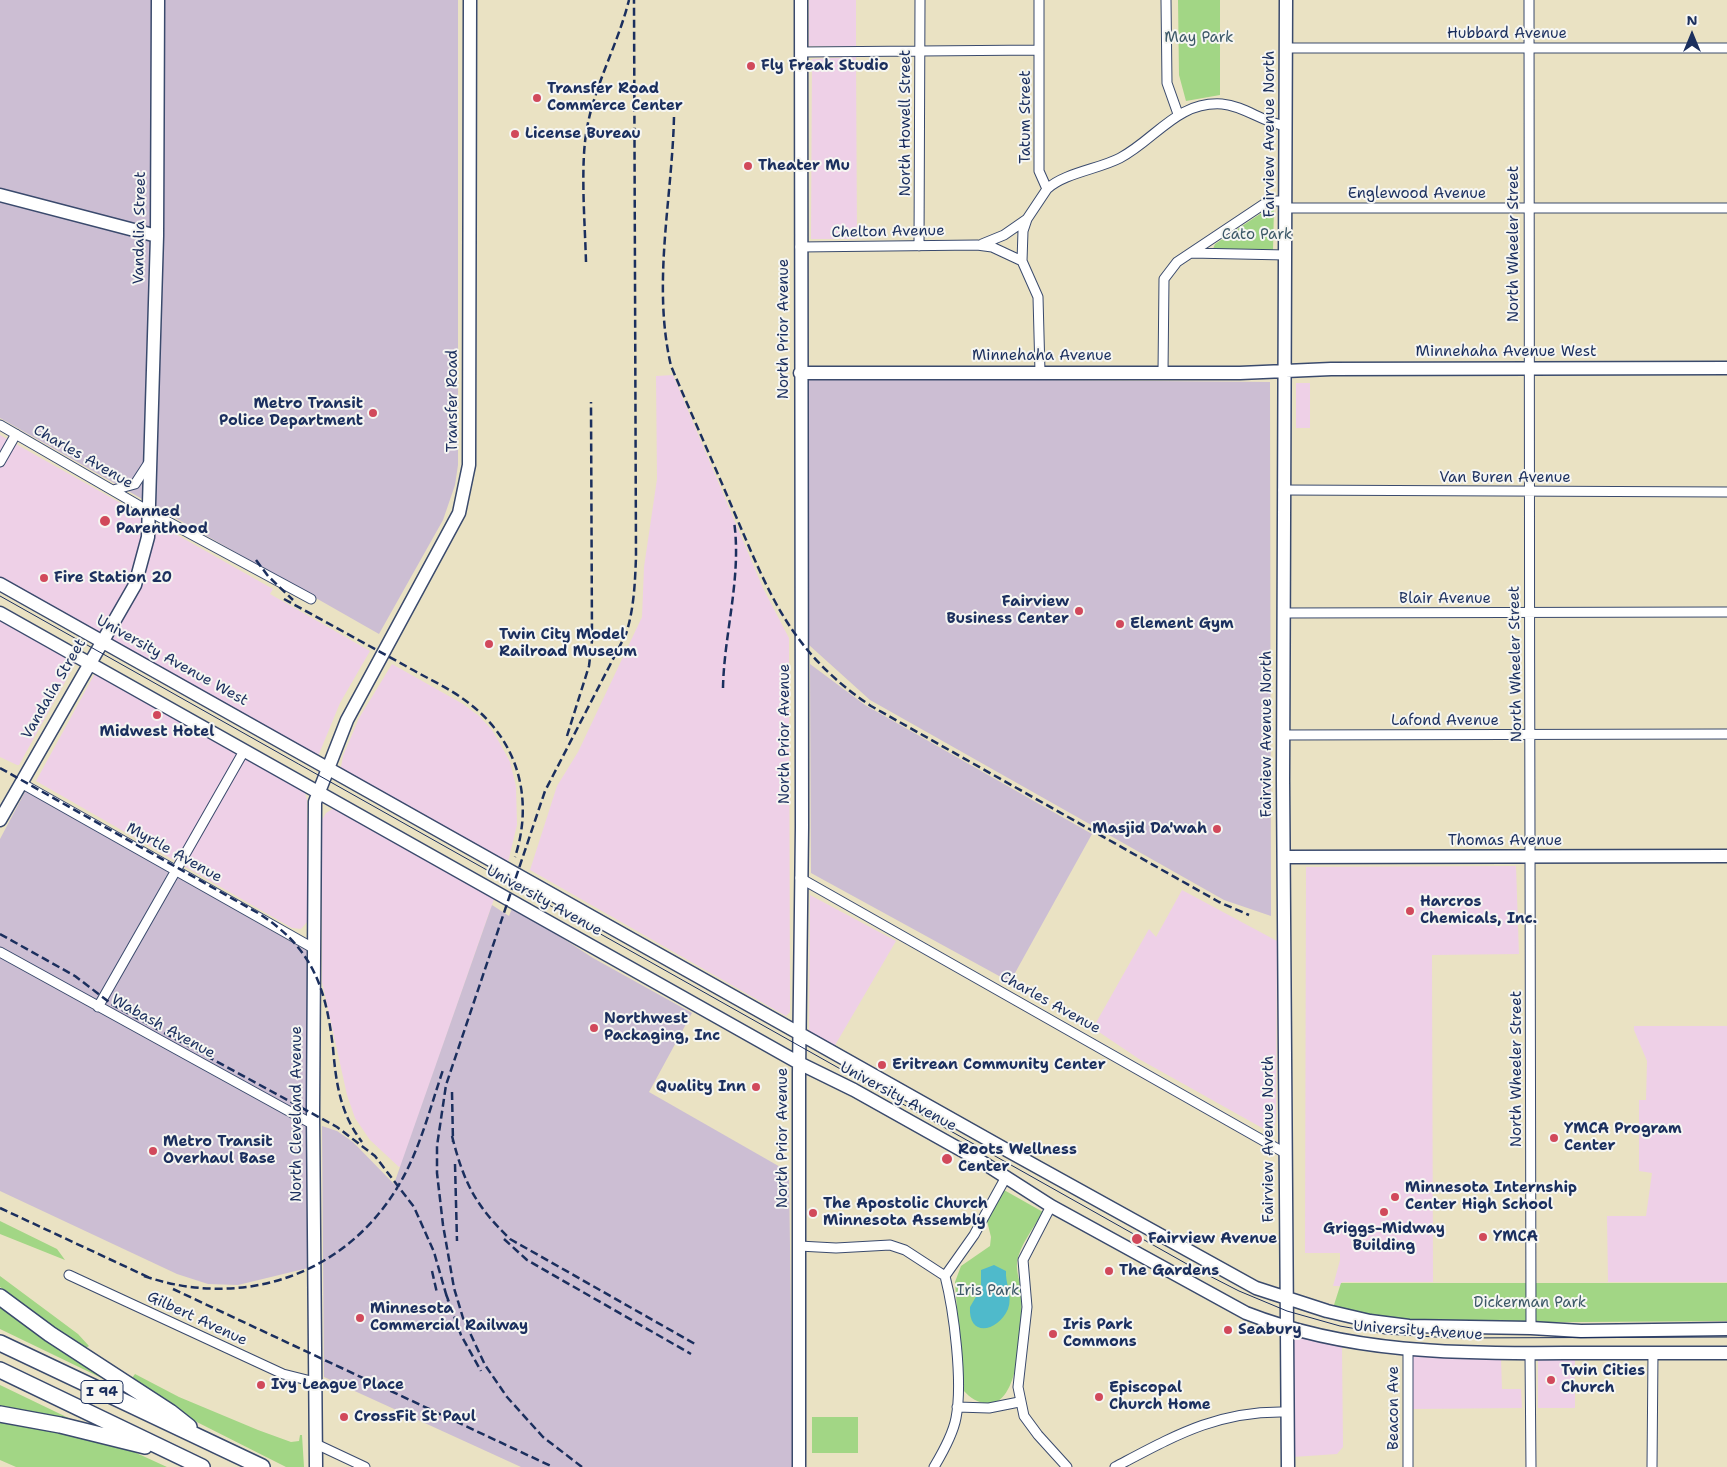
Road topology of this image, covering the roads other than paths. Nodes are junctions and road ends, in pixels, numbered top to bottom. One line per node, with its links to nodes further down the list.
1 (158, 0): 23 (street, Vandalia Street)
2 (470, 0): 57 (street, Transfer Road)
3 (801, 0): 14 (street, North Prior Avenue)
4 (920, 0): 13 (street, North Howell Street)
5 (1039, 0): 12 (street, Tatum Street)
6 (1166, 0): 15 (street)
7 (1286, 0): 9 (street, Fairview Avenue North)
8 (1529, 0): 10 (street, North Wheeler Street)
9 (1286, 48): 10 (street, Hubbard Avenue); 16 (street, Fairview Avenue North)
10 (1528, 48): 11 (street, Hubbard Avenue); 21 (street, North Wheeler Street)
11 (1727, 48)
12 (1039, 50): 13 (street); 17 (street, Tatum Street)
13 (920, 51): 14 (street); 25 (street, North Howell Street)
14 (801, 52): 26 (street, North Prior Avenue)
15 (1178, 114): 16 (street); 17 (street)
16 (1286, 126): 19 (street, Fairview Avenue North)
17 (1047, 189): 22 (street)
18 (0, 195): 23 (street)
19 (1286, 204): 21 (street, Englewood Avenue); 27 (street, Englewood Avenue); 28 (street, Fairview Avenue North)
20 (1727, 208): 21 (street, Englewood Avenue)
21 (1528, 209): 30 (street, North Wheeler Street)
22 (1027, 219): 24 (street, Chelton Avenue); 29 (street)
23 (157, 236): 38 (street, Vandalia Street)
24 (977, 245): 25 (street, Chelton Avenue); 29 (street, Chelton Avenue)
25 (919, 246): 26 (street, Chelton Avenue)
26 (800, 247): 35 (street, North Prior Avenue)
27 (1191, 253): 28 (street); 34 (street, Englewood Avenue)
28 (1286, 256): 32 (street, Fairview Avenue North)
29 (1022, 261): 33 (street)
30 (1528, 368): 31 (street, Minnehaha Avenue West); 32 (street, Minnehaha Avenue West); 42 (street, North Wheeler Street)
31 (1727, 368)
32 (1284, 371): 34 (street, Minnehaha Avenue); 41 (street, Fairview Avenue North)
33 (1040, 372): 34 (street, Minnehaha Avenue); 35 (street, Minnehaha Avenue)
34 (1163, 372)
35 (800, 373): 65 (street, North Prior Avenue)
36 (0, 425): 37 (street, Charles Avenue)
37 (16, 434): 39 (street); 40 (street, Charles Avenue)
38 (151, 457): 40 (street, Vandalia Street); 44 (street, Vandalia Street)
39 (0, 462)
40 (113, 490): 44 (street, Charles Avenue)
41 (1283, 490): 42 (street, Van Buren Avenue); 48 (street, Fairview Avenue North)
42 (1530, 492): 43 (street, Van Buren Avenue); 49 (street, North Wheeler Street)
43 (1727, 492)
44 (150, 512): 46 (street, Charles Avenue); 51 (street, Vandalia Street)
45 (0, 584): 51 (street, University Avenue West)
46 (311, 599)
47 (1727, 612): 49 (street, Blair Avenue)
48 (1283, 613): 49 (street, Blair Avenue); 54 (street, Fairview Avenue North)
49 (1529, 613): 55 (street, North Wheeler Street)
50 (0, 614): 52 (street)
51 (101, 640): 52 (street, Vandalia Street); 57 (street, University Avenue West)
52 (88, 664): 56 (street); 58 (street, Vandalia Street)
53 (1727, 734): 55 (street, Lafond Avenue)
54 (1283, 735): 55 (street, Lafond Avenue); 62 (street, Fairview Avenue North)
55 (1530, 735): 63 (street, North Wheeler Street)
56 (244, 751): 59 (street); 64 (street)
57 (327, 768): 59 (street, North Cleveland Avenue); 69 (street, University Avenue)
58 (21, 783): 60 (street, Vandalia Street); 64 (street, Myrtle Avenue)
59 (317, 793): 66 (street, North Cleveland Avenue); 70 (street, University Avenue)
60 (0, 820)
61 (1727, 856): 63 (street, Thomas Avenue)
62 (1284, 857): 63 (street, Thomas Avenue); 72 (street, Fairview Avenue North)
63 (1529, 857): 81 (street, North Wheeler Street)
64 (176, 870): 66 (street, Myrtle Avenue); 68 (street)
65 (800, 878): 69 (street, North Prior Avenue); 72 (street, Charles Avenue)
66 (313, 948): 71 (street, North Cleveland Avenue)
67 (0, 952): 68 (street, Wabash Avenue)
68 (98, 1007): 71 (street, Wabash Avenue)
69 (801, 1034): 70 (street, North Prior Avenue); 79 (street, University Avenue)
70 (800, 1063): 73 (street, University Avenue); 75 (street, North Prior Avenue)
71 (314, 1126): 89 (street, North Cleveland Avenue)
72 (1285, 1153): 79 (street, Fairview Avenue North)
73 (1006, 1177): 74 (street, University Avenue); 77 (street)
74 (1051, 1206): 80 (street, University Avenue); 90 (street)
75 (799, 1246): 77 (street); 102 (street, North Prior Avenue)
76 (69, 1275): 89 (street, Gilbert Avenue)
77 (945, 1276): 91 (street)
78 (0, 1297): 94 (highway)
79 (1288, 1299): 80 (street, Fairview Avenue North); 81 (street, University Avenue)
80 (1286, 1327): 84 (street, University Avenue); 92 (street, Fairview Avenue North)
81 (1530, 1328): 82 (street, University Avenue)
82 (1727, 1329)
83 (0, 1342): 94 (highway, I 94)
84 (1408, 1350): 87 (street, University Avenue); 107 (street, Beacon Ave)
85 (1653, 1353): 86 (street, University Avenue); 87 (street, University Avenue); 109 (street)
86 (1727, 1353)
87 (1530, 1354): 108 (street)
88 (0, 1370): 96 (highway, I 94)
89 (315, 1382): 95 (street, North Cleveland Avenue)
90 (1019, 1402): 91 (street); 104 (street)
91 (957, 1407): 103 (street)
92 (1287, 1412): 97 (street); 106 (street, Fairview Avenue North)
93 (0, 1414): 96 (highway)
94 (205, 1441): 100 (highway, I 94)
95 (316, 1444): 98 (street, North Cleveland Avenue); 101 (street)
96 (163, 1448): 99 (highway, I 94)
97 (1130, 1464): 105 (street)
98 (316, 1465)
99 (202, 1467)
100 (262, 1467)
101 (365, 1467)
102 (799, 1467)
103 (934, 1467)
104 (1067, 1467)
105 (1115, 1467)
106 (1288, 1467)
107 (1408, 1467)
108 (1531, 1467)
109 (1652, 1467)

